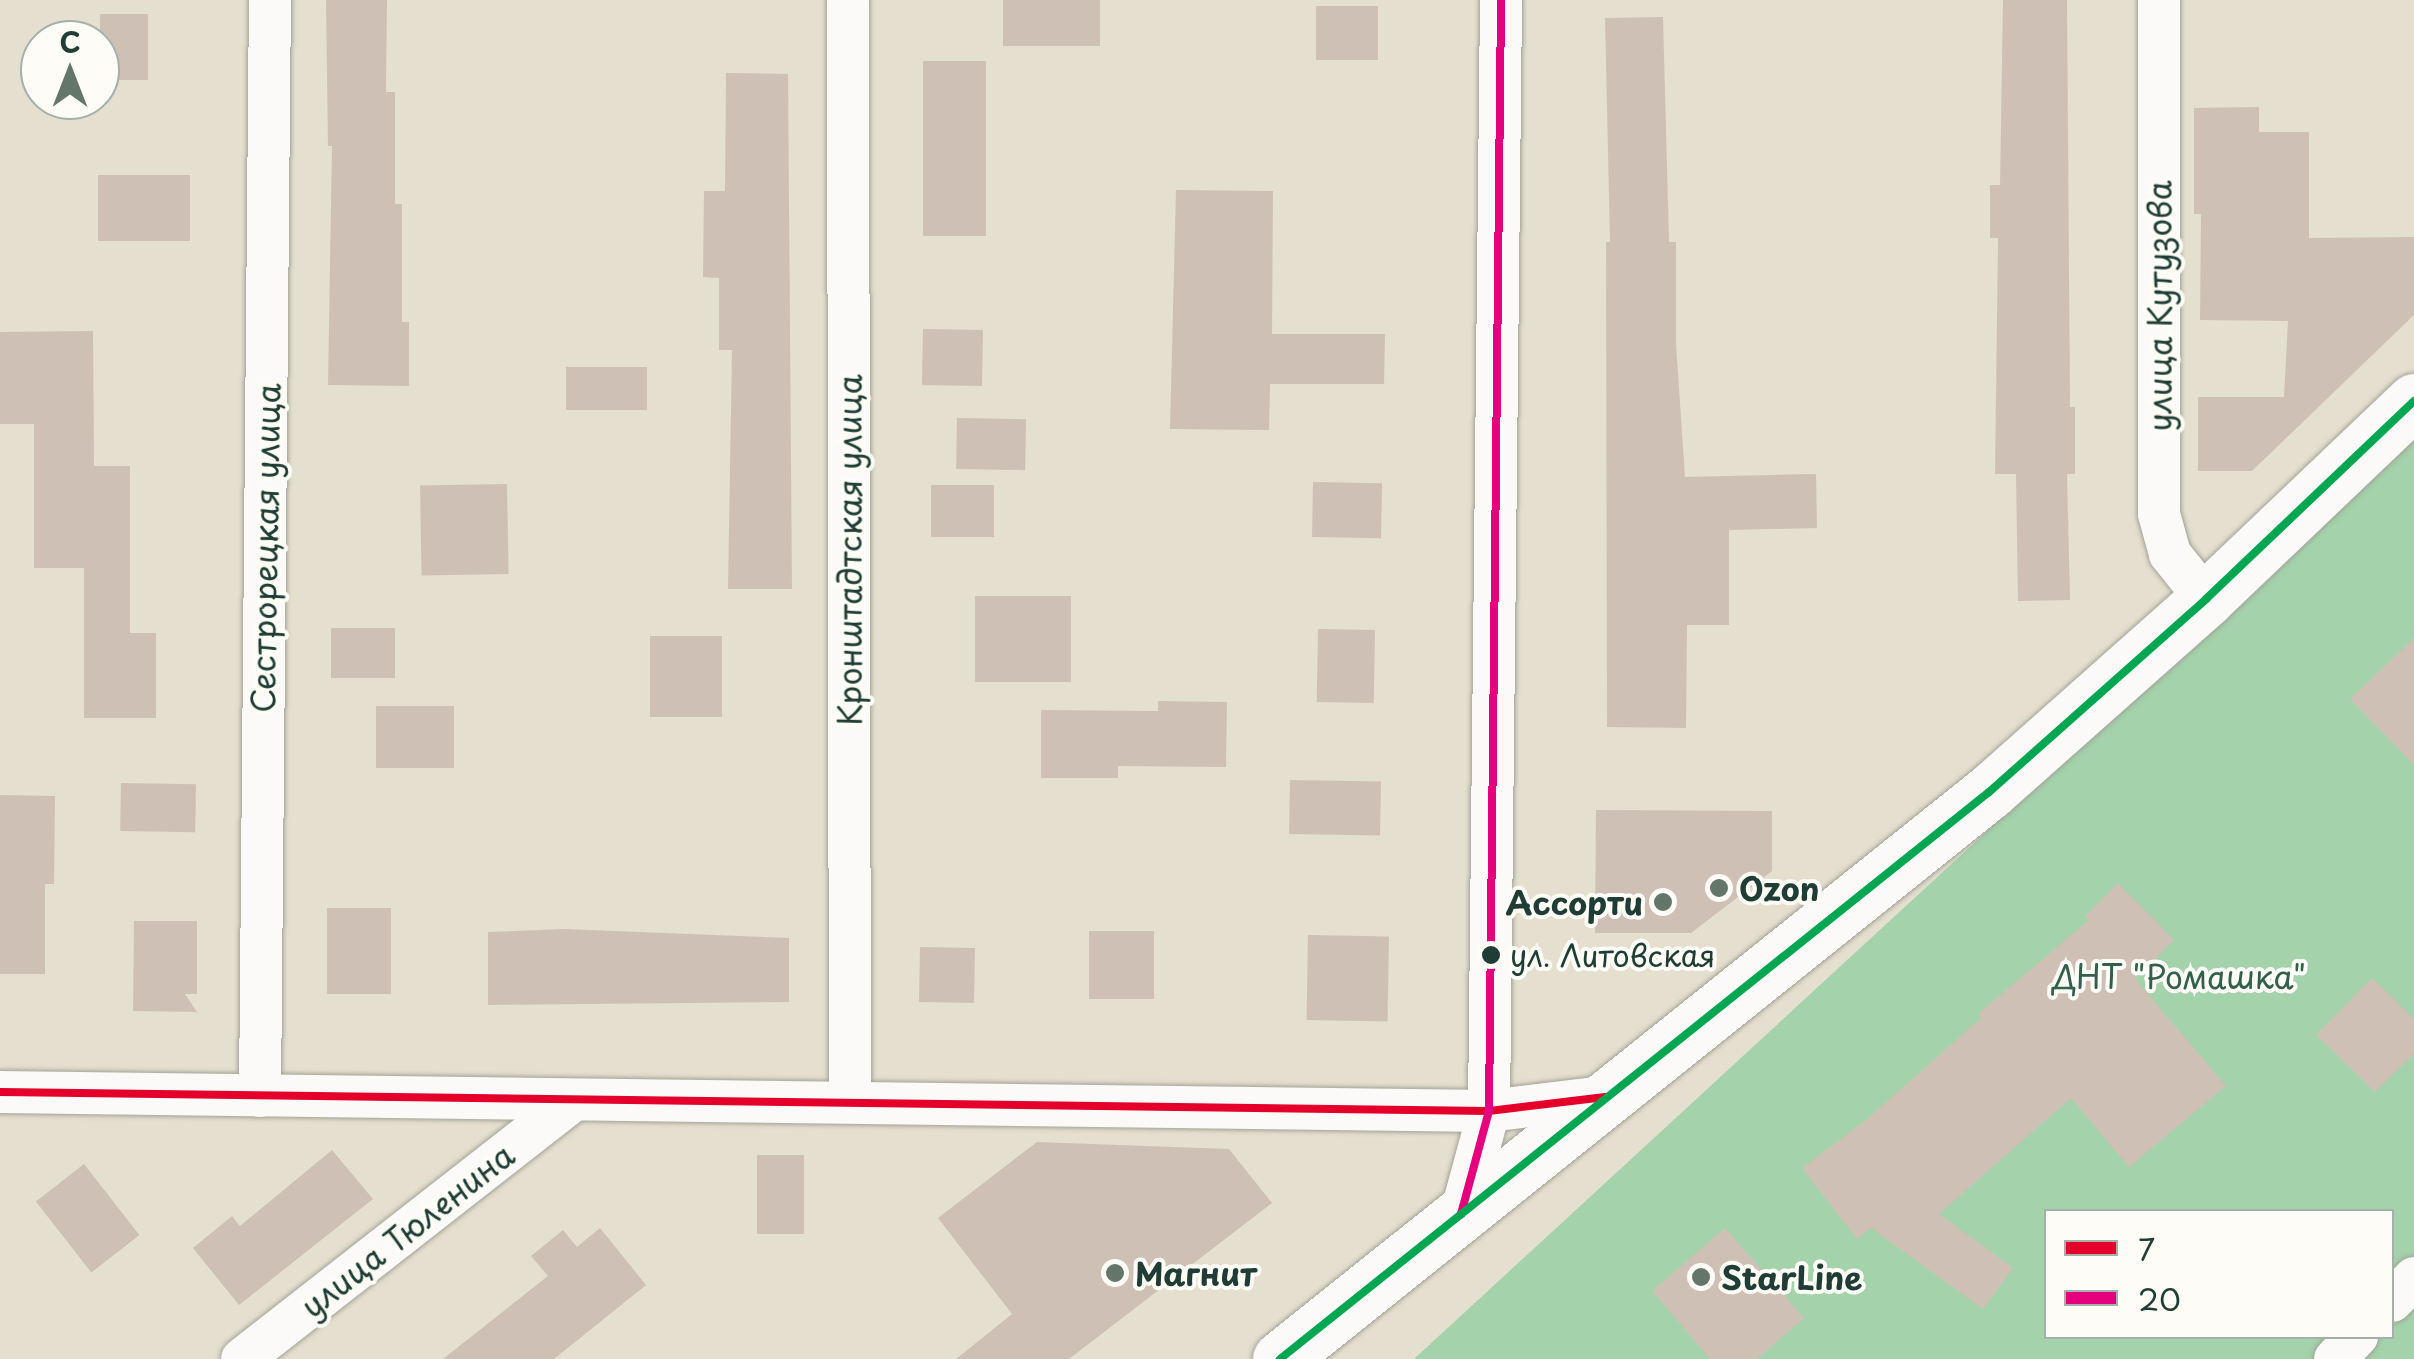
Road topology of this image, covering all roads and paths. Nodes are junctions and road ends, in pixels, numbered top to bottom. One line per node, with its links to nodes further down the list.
1 (270, 0): 8 (street, Сестрорецкая улица)
2 (848, 0): 10 (street, Кронштадтская улица)
3 (1500, 0): 12 (street)
4 (2159, 0): 6 (street, улица Кутузова)
5 (2414, 400): 6 (main road)
6 (2206, 598): 9 (main road)
7 (0, 1092): 8 (street)
8 (260, 1096): 11 (street)
9 (1605, 1098): 12 (street); 13 (main road)
10 (850, 1100): 11 (street); 12 (street)
11 (572, 1101): 17 (street, улица Тюленина)
12 (1489, 1111): 13 (street)
13 (1462, 1214): 18 (main road)
14 (2414, 1278): 15 (street)
15 (2394, 1299)
16 (2354, 1339): 19 (street)
17 (242, 1359)
18 (1280, 1359)
19 (2335, 1359)

